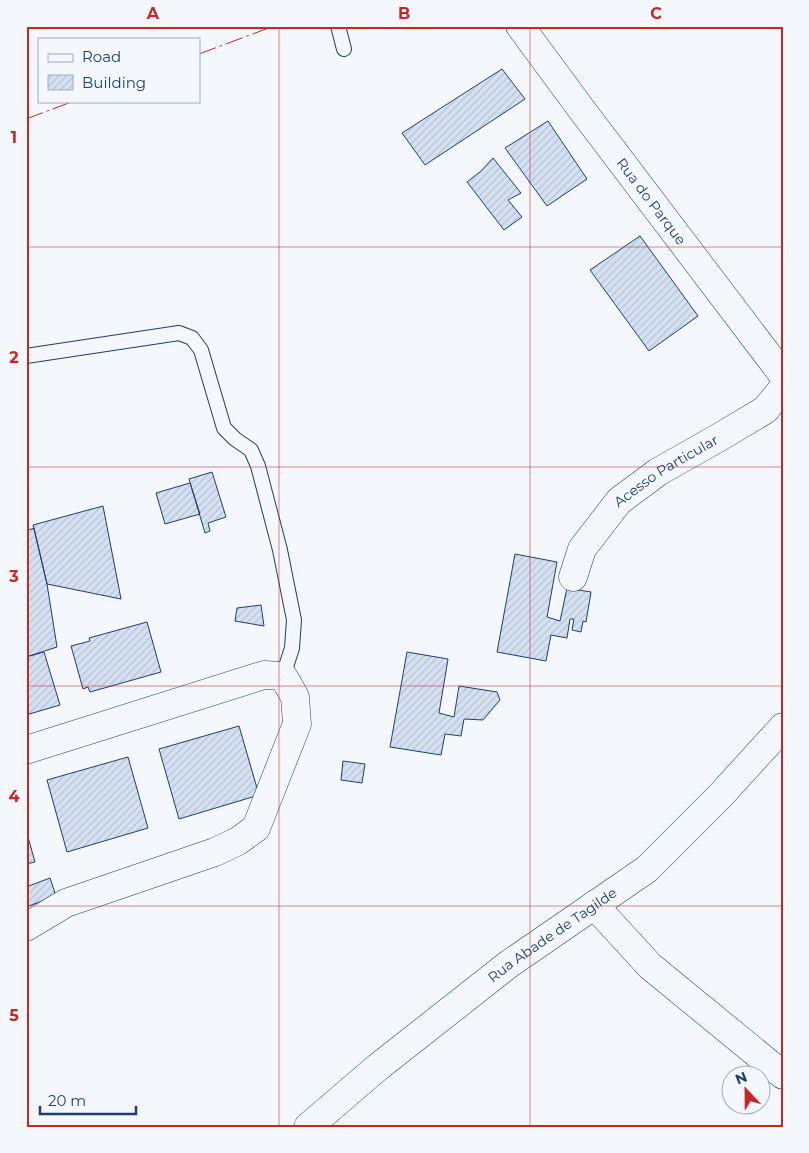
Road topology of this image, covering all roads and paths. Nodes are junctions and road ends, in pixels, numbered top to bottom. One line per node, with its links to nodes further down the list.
1 (338, 26): 3 (lane)
2 (520, 26): 5 (street, Rua do Parque)
3 (344, 49)
4 (26, 356): 8 (lane)
5 (783, 374)
6 (783, 387): 7 (street, Acesso Particular)
7 (573, 577)
8 (283, 676): 10 (street); 12 (street)
9 (783, 727): 11 (street, Rua Abade de Tagilde)
10 (26, 750)
11 (594, 905): 13 (street); 14 (street, Rua Abade de Tagilde)
12 (26, 927)
13 (783, 1075)
14 (308, 1127)

